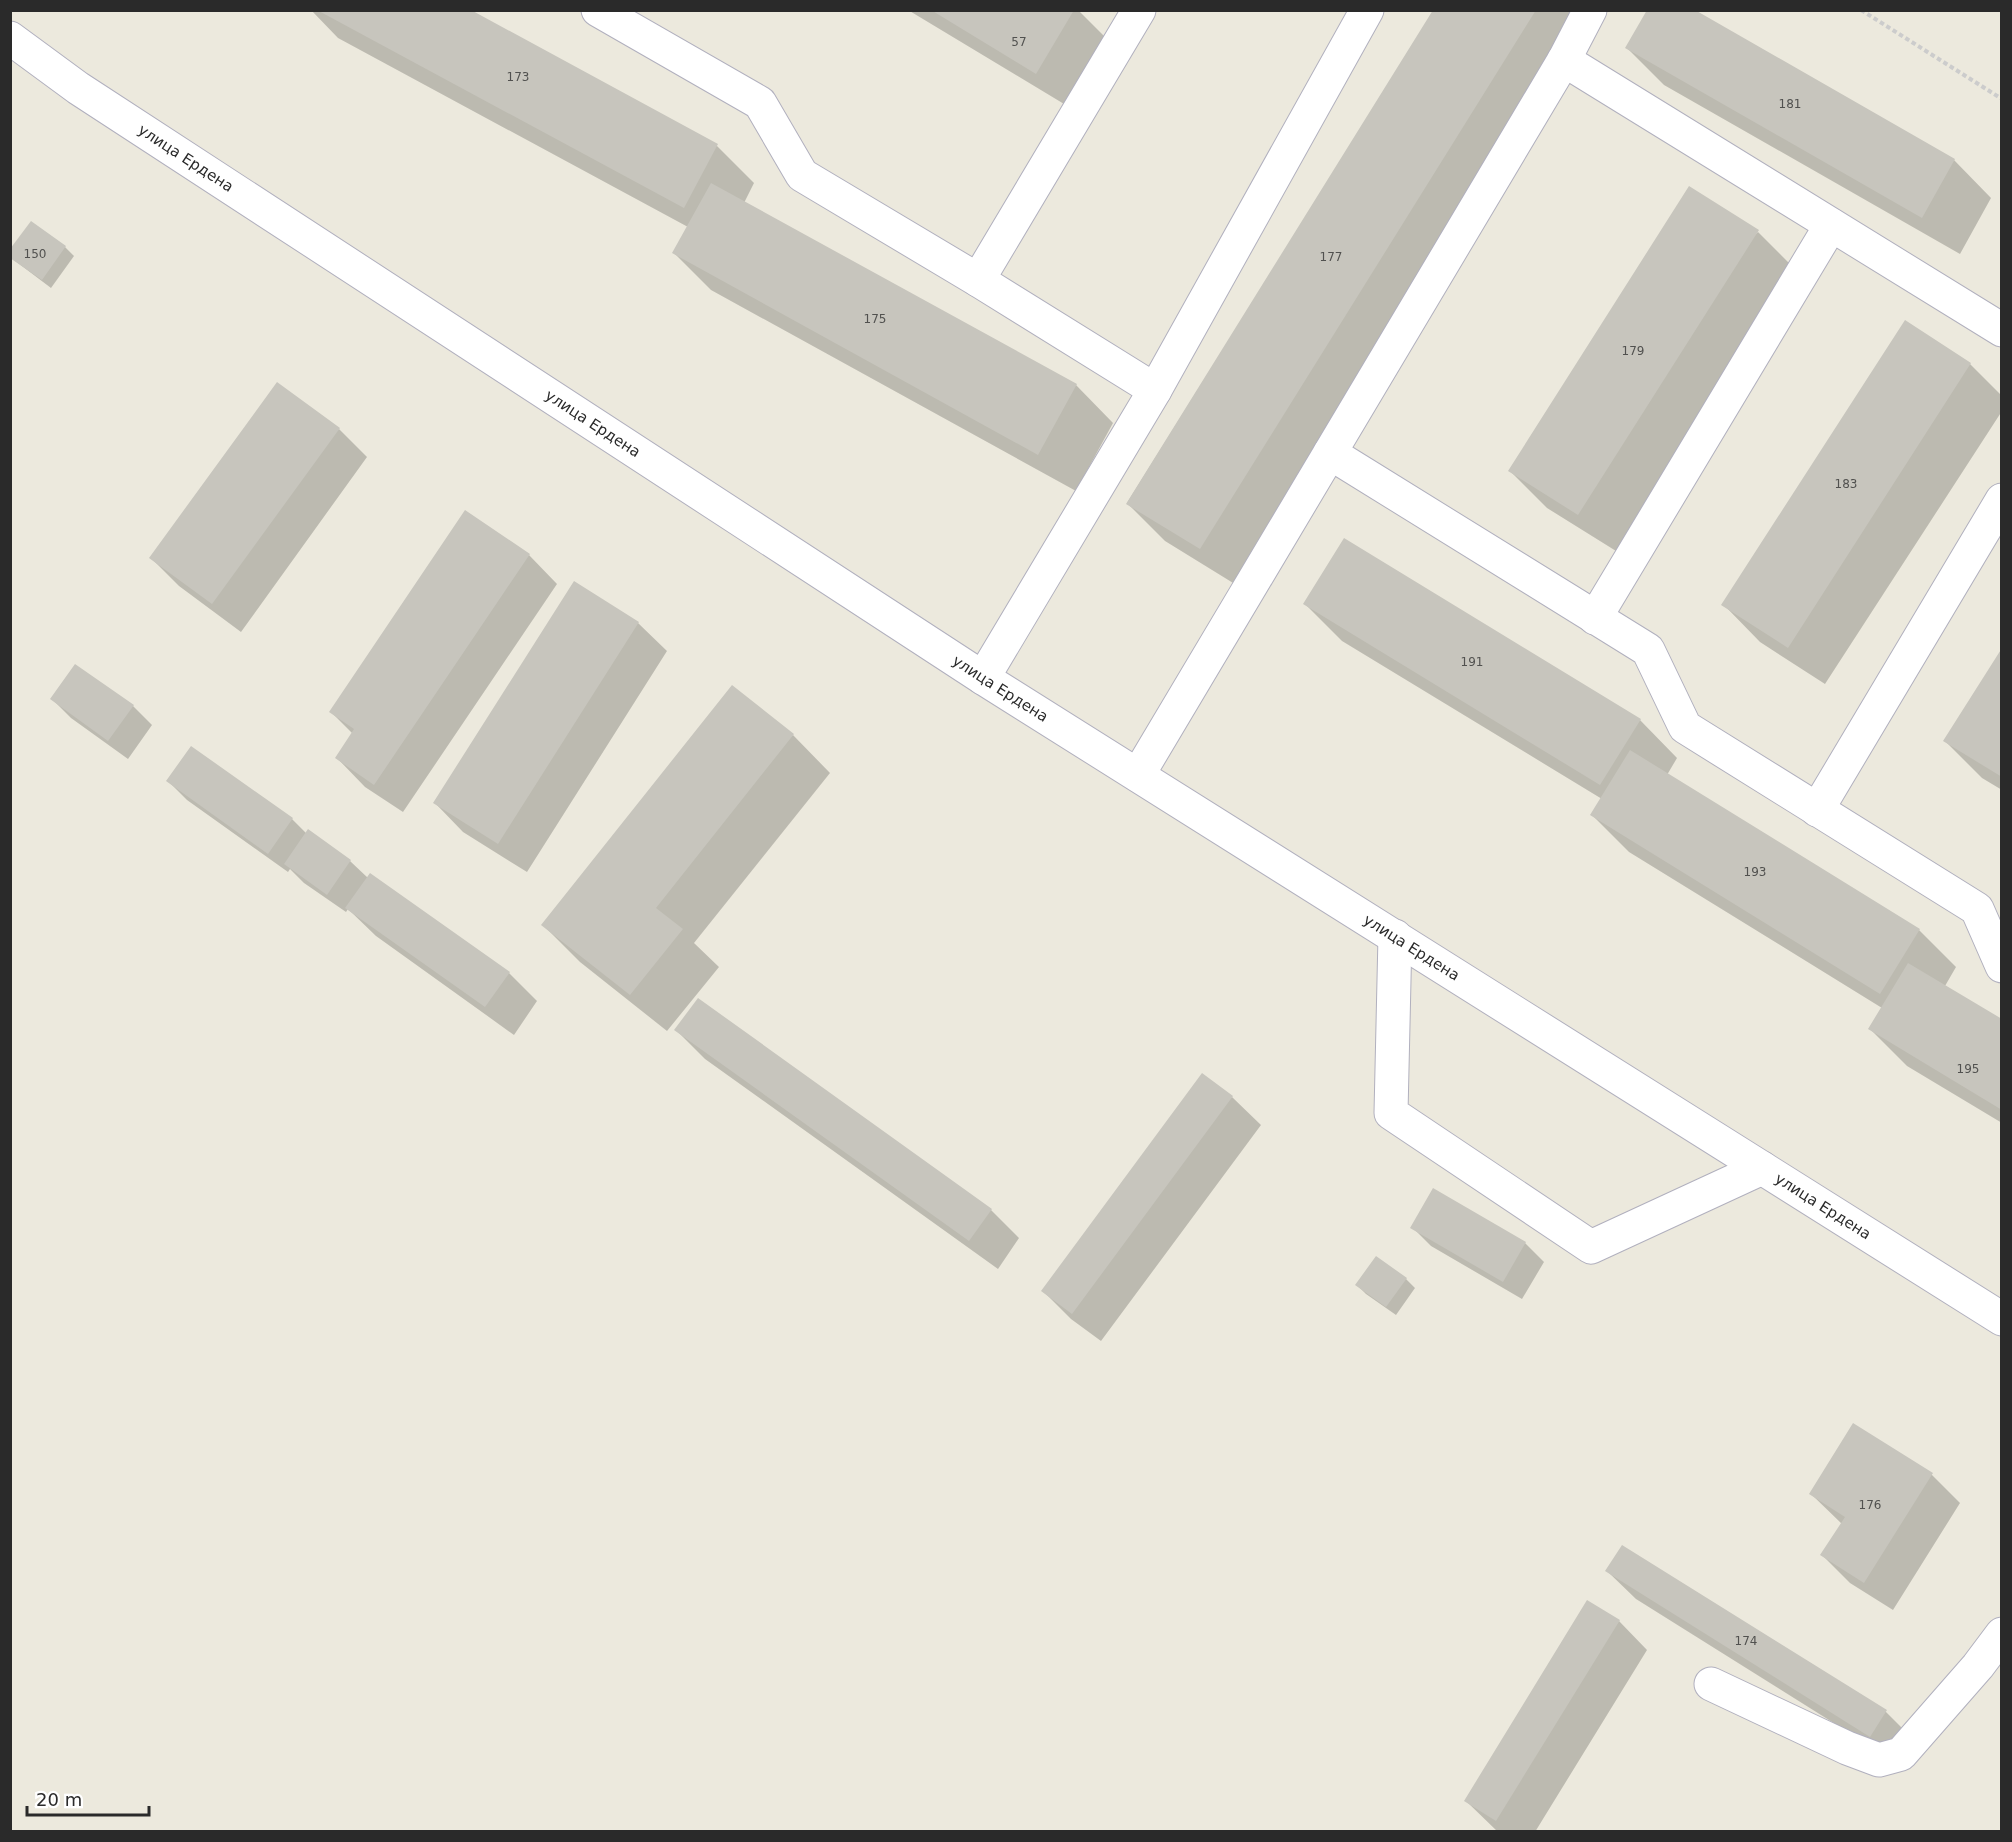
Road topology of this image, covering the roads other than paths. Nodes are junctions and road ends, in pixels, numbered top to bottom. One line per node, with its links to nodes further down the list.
1 (597, 10): 8 (street)
2 (1139, 10): 8 (street)
3 (1367, 10): 10 (street)
4 (1590, 10): 6 (street)
5 (10, 38): 14 (street, улица Ердена)
6 (1564, 60): 7 (street); 11 (street)
7 (1831, 225): 9 (street); 13 (street)
8 (978, 280): 10 (street)
9 (2001, 330)
10 (1155, 390): 14 (street)
11 (1330, 453): 13 (street); 15 (street)
12 (2001, 501): 16 (street)
13 (1595, 618): 16 (street)
14 (983, 678): 15 (street, улица Ердена)
15 (1138, 775): 17 (street, улица Ердена)
16 (1817, 810): 18 (street)
17 (1395, 936): 19 (street, улица Ердена); 19 (street)
18 (2001, 966)
19 (1762, 1168): 20 (street, улица Ердена)
20 (2001, 1319)
21 (2001, 1634): 22 (street)
22 (1711, 1684)

